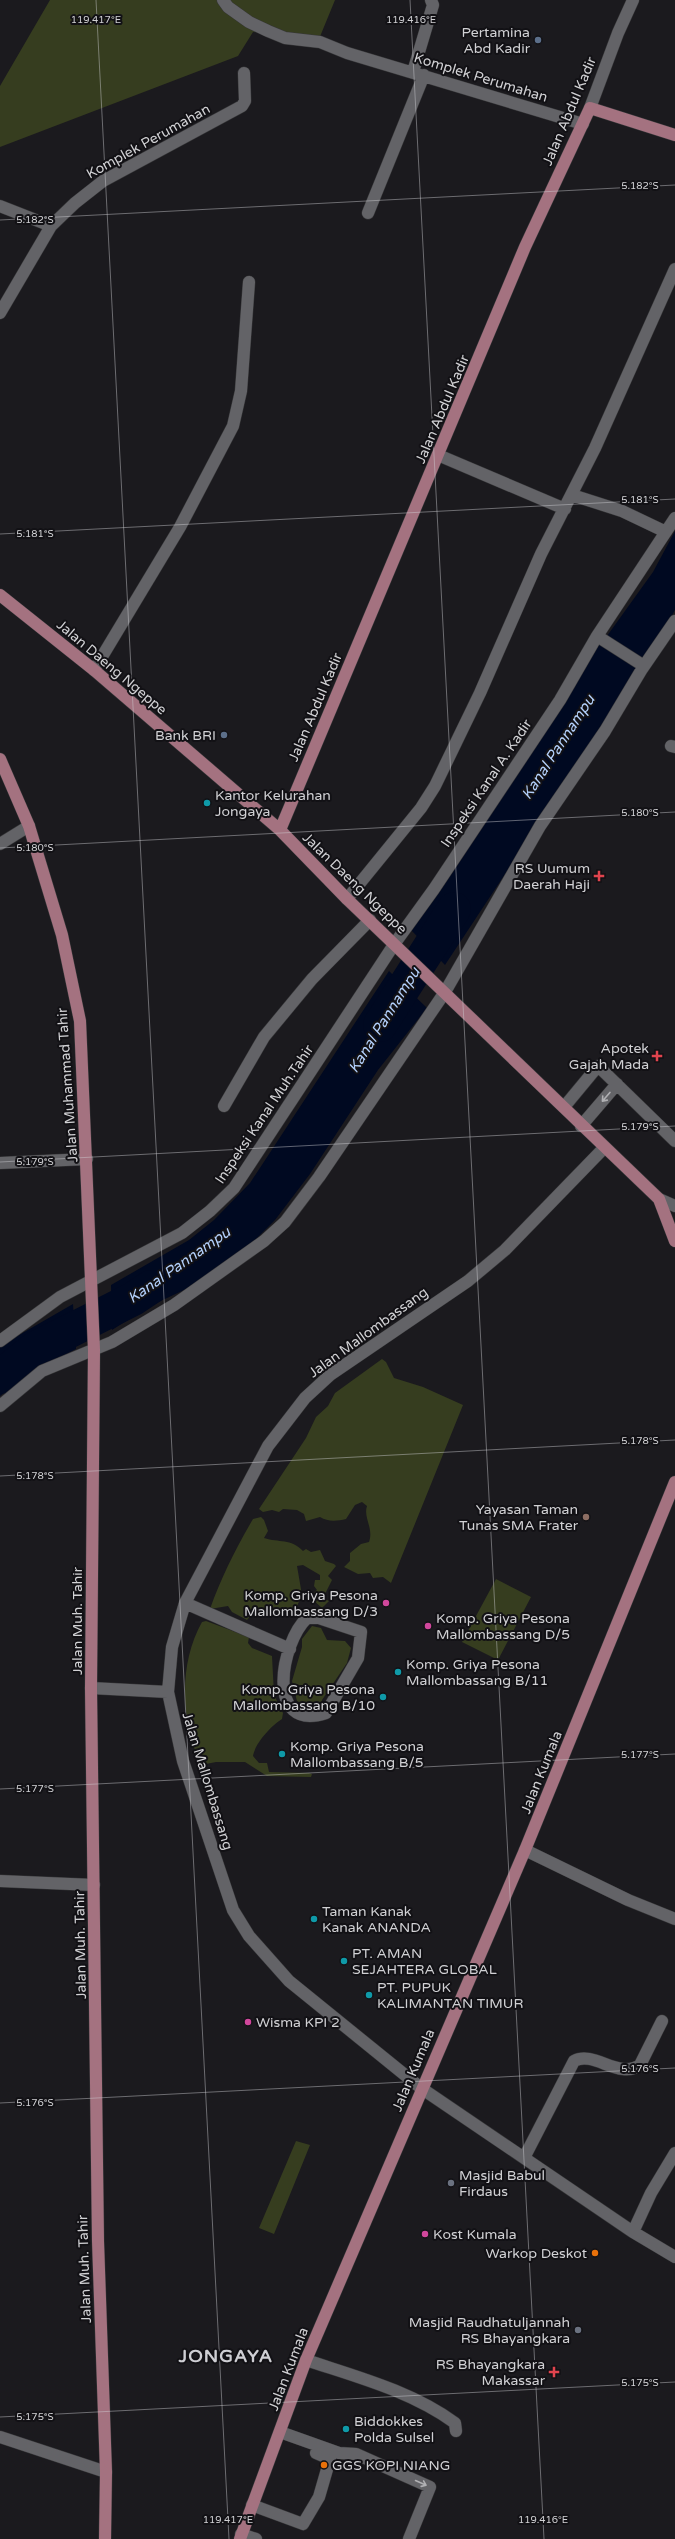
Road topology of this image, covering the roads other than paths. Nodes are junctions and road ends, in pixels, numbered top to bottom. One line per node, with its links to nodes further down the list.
1 (223, 0): 5 (street, Komplek Perumahan)
2 (431, 0): 5 (street)
3 (633, 0): 6 (street, Jalan Abdul Kadir)
4 (244, 73): 11 (street, Komplek Perumahan)
5 (418, 74): 7 (street, Komplek Perumahan); 10 (street)
6 (590, 108): 7 (main road, Jalan Abdul Kadir); 8 (main road)
7 (583, 124): 15 (main road, Jalan Abdul Kadir)
8 (675, 135)
9 (0, 206): 11 (street)
10 (368, 213)
11 (51, 226): 14 (street, Komplek Perumahan)
12 (675, 269): 16 (street)
13 (249, 282): 24 (street)
14 (0, 313)
15 (438, 455): 17 (street); 27 (main road, Jalan Abdul Kadir)
16 (572, 495): 17 (street); 19 (street)
17 (565, 509): 29 (street)
18 (675, 518): 19 (street, Inspeksi Kanal A. Kadir)
19 (666, 532): 22 (street, Inspeksi Kanal A. Kadir)
20 (0, 595): 24 (main road, Jalan Daeng Ngeppe)
21 (674, 623): 23 (street)
22 (597, 636): 23 (street); 31 (street, Inspeksi Kanal A. Kadir)
23 (644, 666): 32 (street)
24 (94, 670): 27 (main road, Jalan Daeng Ngeppe)
25 (0, 759): 26 (main road, Jalan Muhammad Tahir)
26 (29, 826): 28 (street); 39 (main road, Jalan Muhammad Tahir)
27 (280, 830): 29 (main road, Jalan Daeng Ngeppe)
28 (0, 844)
29 (347, 899): 30 (main road, Jalan Daeng Ngeppe)
30 (370, 920): 31 (main road, Jalan Daeng Ngeppe); 34 (street)
31 (397, 945): 32 (main road, Jalan Daeng Ngeppe); 44 (street, Inspeksi Kanal Muh.Tahir)
32 (440, 988): 35 (main road, Jalan Daeng Ngeppe); 46 (street)
33 (617, 1084): 35 (street); 36 (street, one-way to 36); 37 (street)
34 (224, 1106)
35 (564, 1107): 36 (main road, Jalan Daeng Ngeppe)
36 (581, 1126): 38 (main road, Jalan Daeng Ngeppe)
37 (675, 1141)
38 (604, 1148): 41 (main road, Jalan Daeng Ngeppe); 49 (street, Jalan Mallombassang)
39 (87, 1159): 40 (street); 44 (main road, Jalan Muhammad Tahir)
40 (0, 1163)
41 (659, 1199): 42 (street, Jalan Daeng Ngeppe); 43 (main road)
42 (675, 1206)
43 (675, 1241)
44 (91, 1280): 45 (street, Inspeksi Kanal Muh.Tahir); 46 (main road, Jalan Muhammad Tahir)
45 (0, 1341)
46 (94, 1350): 47 (street); 51 (main road, Jalan Muh. Tahir)
47 (0, 1406)
48 (675, 1482): 53 (main road, Jalan Kumala)
49 (186, 1603): 50 (street); 52 (street, Jalan Mallombassang)
50 (290, 1649): 50 (street)
51 (91, 1688): 52 (street); 55 (main road, Jalan Muh. Tahir)
52 (168, 1692): 58 (street, Jalan Mallombassang)
53 (525, 1850): 56 (street); 58 (main road, Jalan Kumala)
54 (0, 1881): 55 (street)
55 (94, 1885): 67 (main road, Jalan Muh. Tahir)
56 (675, 1919)
57 (662, 2021): 60 (street)
58 (421, 2088): 60 (street, Jalan Mallombassang); 63 (main road, Jalan Kumala)
59 (675, 2153): 61 (street)
60 (524, 2158): 61 (street, Jalan Mallombassang)
61 (632, 2232): 62 (street, Jalan Mallombassang)
62 (675, 2257)
63 (306, 2360): 64 (street); 65 (main road, Jalan Kumala)
64 (456, 2431)
65 (279, 2435): 68 (main road, Jalan Kumala); 68 (street); 72 (street, one-way to 72)
66 (0, 2437): 67 (street)
67 (106, 2472): 70 (main road, Jalan Muh. Tahir)
68 (252, 2505): 69 (main road, Jalan Kumala)
69 (241, 2536): 71 (street)
70 (106, 2539)
71 (256, 2539)
72 (409, 2539)

